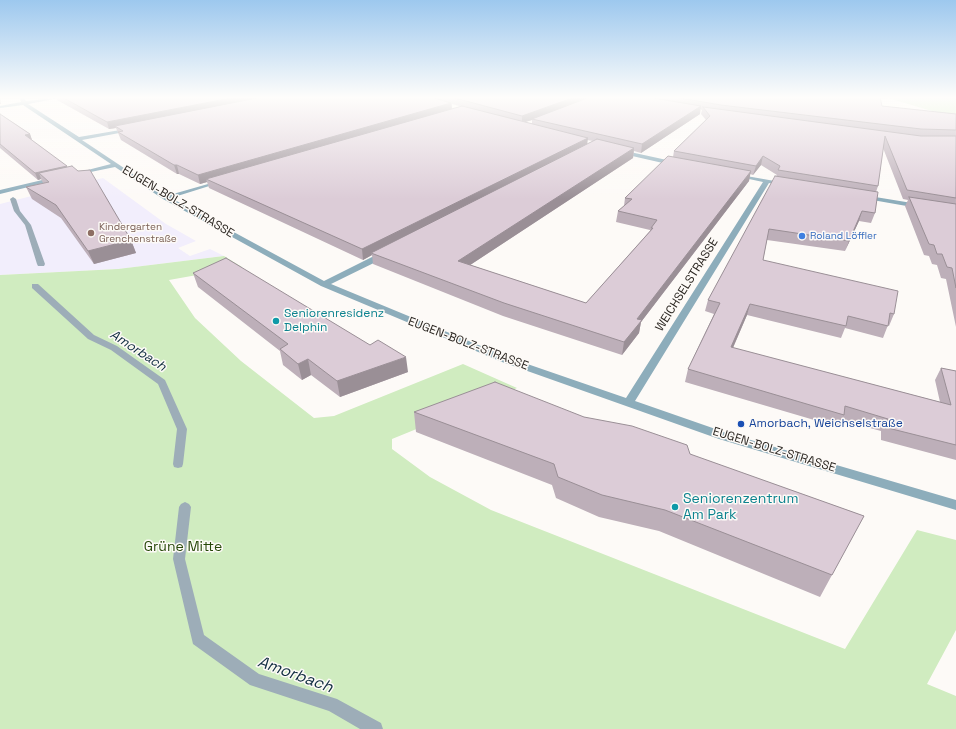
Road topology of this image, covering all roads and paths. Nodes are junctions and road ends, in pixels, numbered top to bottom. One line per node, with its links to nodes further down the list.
1 (67, 131): 3 (street, EUGEN-BOLZ-STRASSE)
2 (118, 131): 3 (street)
3 (78, 139): 5 (street, EUGEN-BOLZ-STRASSE)
4 (618, 151): 6 (street)
5 (115, 165): 8 (street); 15 (street, EUGEN-BOLZ-STRASSE)
6 (681, 165)
7 (730, 174): 11 (street)
8 (69, 176)
9 (61, 178): 13 (street)
10 (225, 180): 15 (street)
11 (766, 181): 12 (street); 19 (street, WEICHSELSTRASSE)
12 (792, 186)
13 (0, 192)
14 (852, 196): 16 (street)
15 (165, 198): 18 (street, EUGEN-BOLZ-STRASSE)
16 (928, 207)
17 (393, 250): 18 (street)
18 (324, 284): 19 (street, EUGEN-BOLZ-STRASSE)
19 (628, 402): 20 (street, EUGEN-BOLZ-STRASSE)
20 (956, 505)

